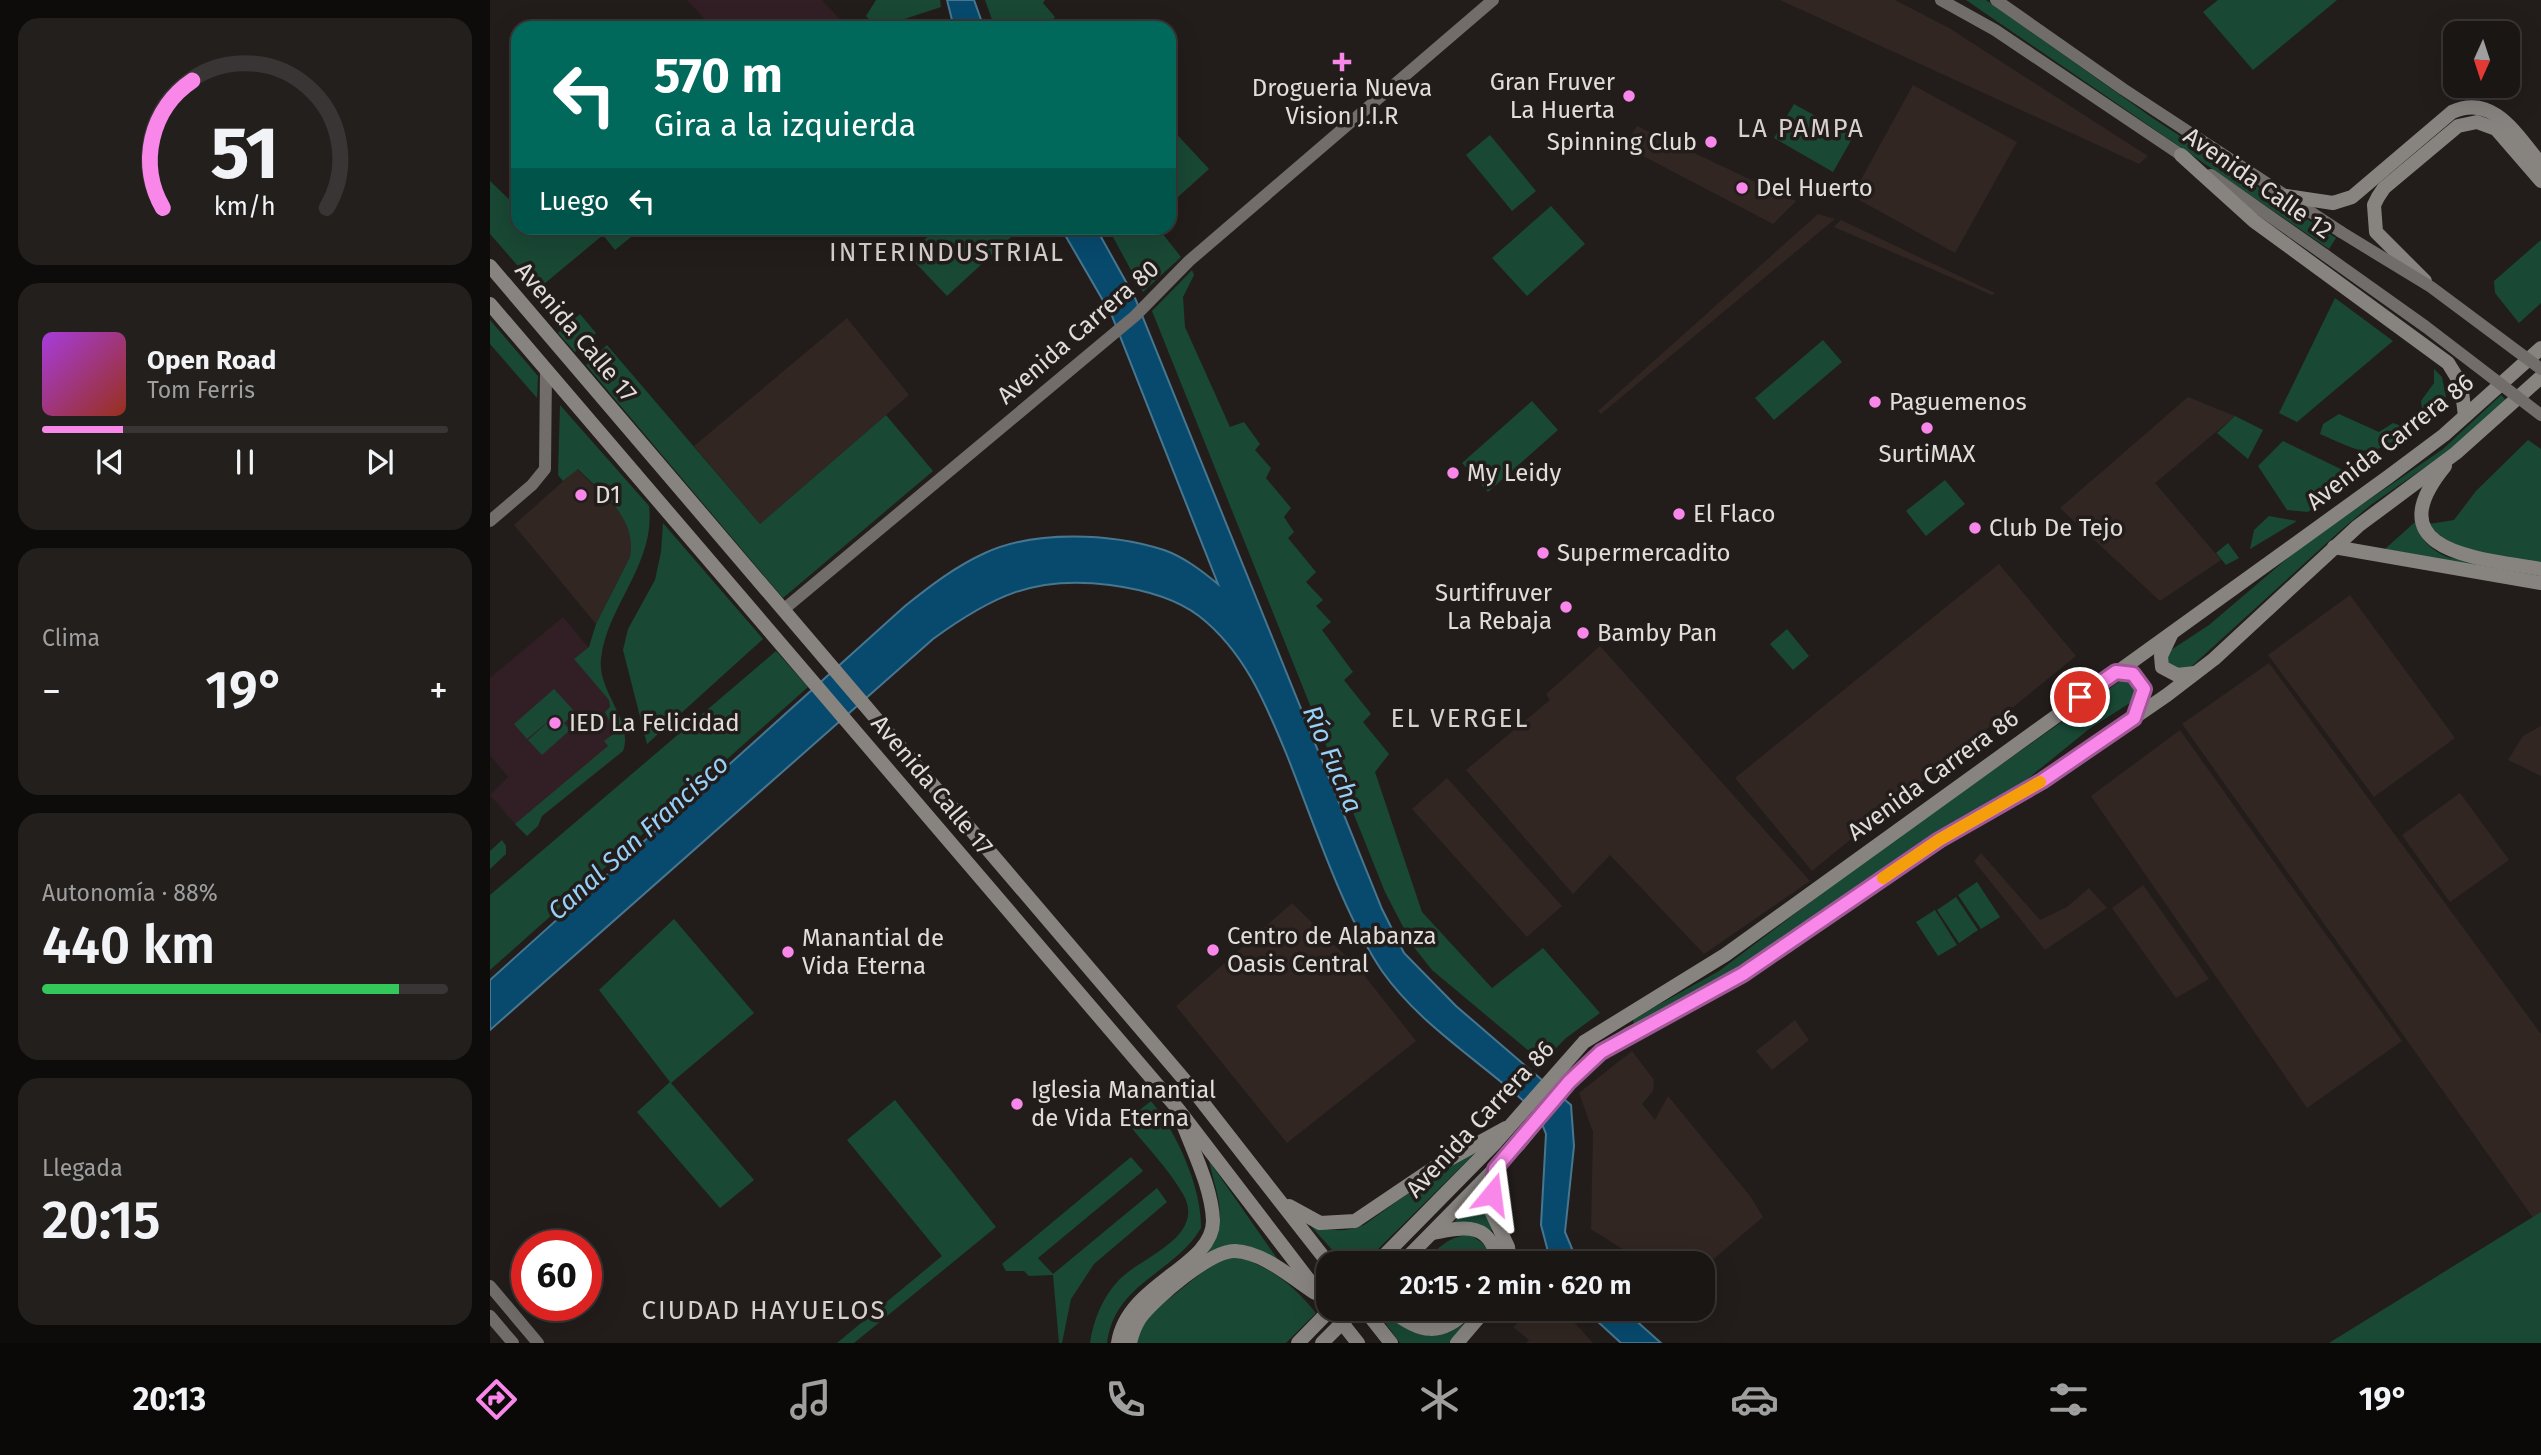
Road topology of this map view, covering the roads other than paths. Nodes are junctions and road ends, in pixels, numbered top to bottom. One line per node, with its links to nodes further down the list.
1 (1493, 0): 22 (main road, Avenida Carrera 80)
2 (1941, 0): 4 (main road, Avenida Calle 12)
3 (1996, 0): 7 (main road, Avenida Calle 12)
4 (2181, 155): 15 (main road, Avenida Calle 12, bridge); 16 (main road)
5 (2541, 164): 7 (main road)
6 (2541, 181): 9 (main road)
7 (2286, 196): 9 (main road, Avenida Calle 12, bridge)
8 (490, 266): 22 (main road, Avenida Calle 17)
9 (2431, 287): 13 (main road, Avenida Calle 12, bridge)
10 (490, 304): 12 (main road, Avenida Calle 17)
11 (2541, 348): 16 (main road, Avenida Carrera 86)
12 (546, 369): 18 (main road); 27 (main road, Avenida Calle 17)
13 (2541, 369)
14 (2541, 377): 17 (main road, Avenida Carrera 86)
15 (2541, 415)
16 (2465, 416): 23 (main road, Avenida Carrera 86)
17 (2456, 453): 19 (main road, Avenida Carrera 86); 20 (main road)
18 (490, 521)
19 (2333, 547): 21 (main road); 25 (main road, Avenida Carrera 86)
20 (2541, 569)
21 (2541, 583)
22 (783, 610): 30 (main road, Avenida Calle 17)
23 (2174, 631): 24 (main road, Avenida Carrera 86); 25 (main road)
24 (2116, 672): 26 (main road); 28 (main road, Avenida Carrera 86)
25 (2197, 673): 26 (main road, Avenida Carrera 86)
26 (2134, 718): 29 (main road, Avenida Carrera 86)
27 (1178, 1109): 40 (main road, Avenida Calle 17); 53 (main road)
28 (1515, 1121): 30 (main road); 35 (main road, Avenida Carrera 86)
29 (1495, 1169): 31 (main road, Avenida Carrera 86); 38 (main road)
30 (1279, 1199): 32 (main road, Avenida Calle 17)
31 (1429, 1236): 36 (main road, Avenida Carrera 86); 37 (main road)
32 (1315, 1247): 33 (main road, Avenida Calle 17); 34 (main road)
33 (1318, 1251)
34 (1320, 1251)
35 (1389, 1251)
36 (1414, 1251)
37 (1494, 1251)
38 (1508, 1251)
39 (490, 1286): 52 (main road)
40 (1316, 1289)
41 (1316, 1297): 54 (main road)
42 (490, 1316): 51 (main road)
43 (1316, 1320): 55 (main road, bridge)
44 (1340, 1321): 50 (main road, Avenida Calle 17)
45 (1344, 1321): 56 (main road, bridge)
46 (1374, 1321): 57 (main road)
47 (1407, 1321): 48 (main road)
48 (1456, 1321)
49 (1476, 1321): 58 (main road)
50 (1356, 1342)
51 (513, 1343)
52 (538, 1343)
53 (1118, 1343)
54 (1130, 1343)
55 (1298, 1343)
56 (1322, 1343)
57 (1391, 1343)
58 (1457, 1343)

